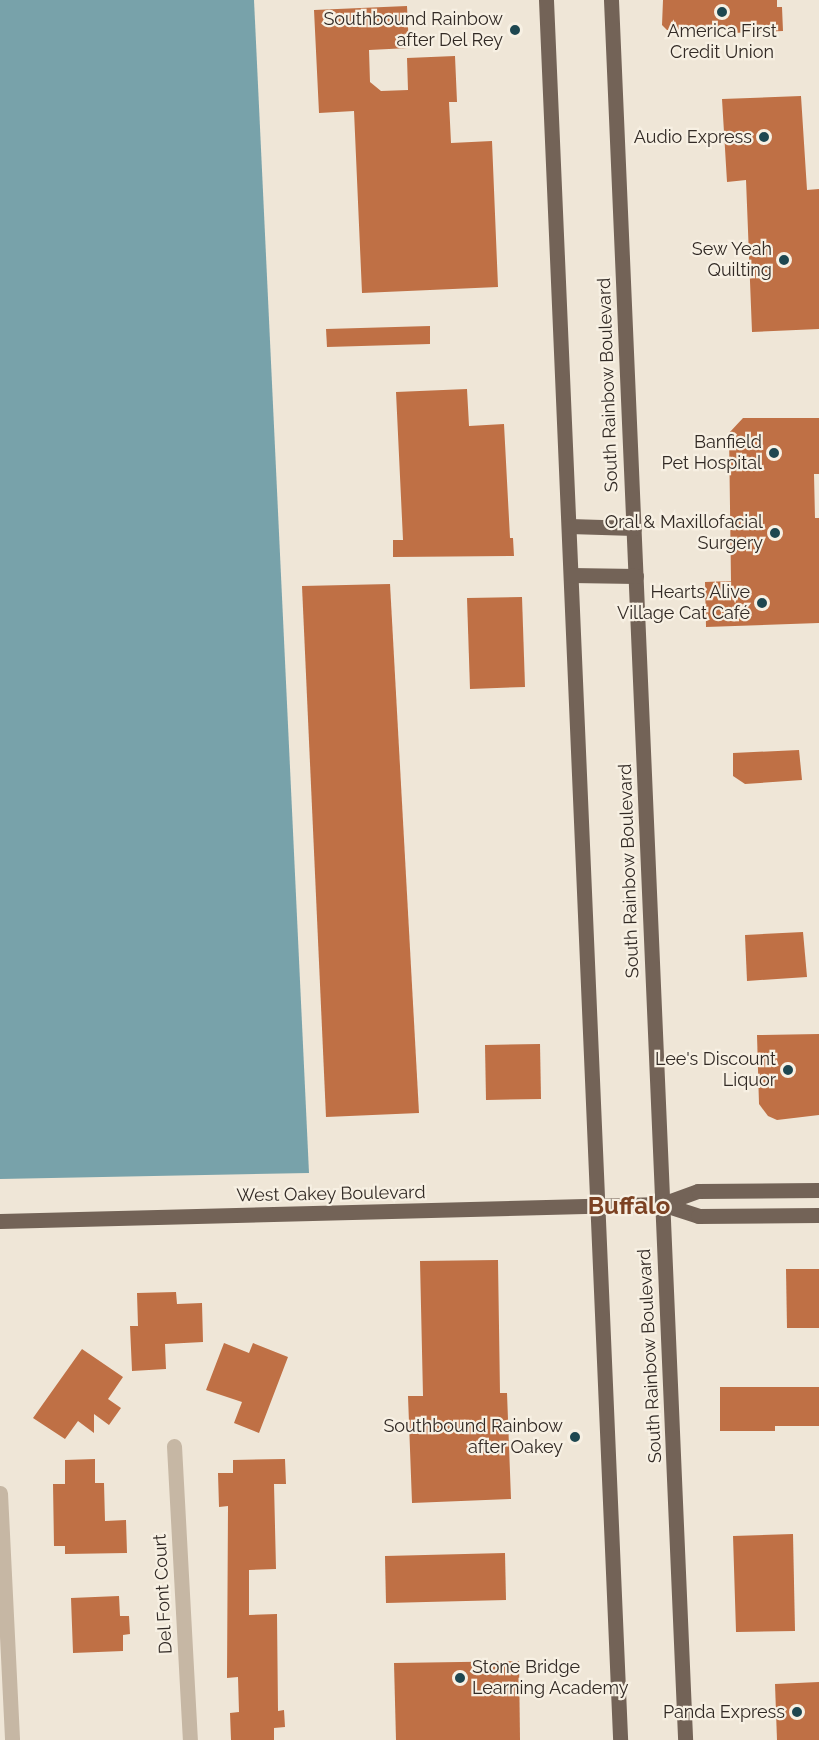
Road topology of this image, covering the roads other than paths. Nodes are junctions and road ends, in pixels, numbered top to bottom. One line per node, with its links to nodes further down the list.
1 (546, 0): 3 (main road)
2 (611, 0): 4 (main road, South Rainbow Boulevard)
3 (569, 526): 4 (main road); 5 (main road)
4 (634, 528): 6 (main road, South Rainbow Boulevard)
5 (571, 575): 6 (main road); 9 (main road)
6 (636, 576): 8 (main road, South Rainbow Boulevard)
7 (819, 1190): 8 (main road, West Oakey Boulevard)
8 (662, 1204): 9 (main road, West Oakey Boulevard); 10 (main road, West Oakey Boulevard); 17 (main road, South Rainbow Boulevard)
9 (597, 1206): 11 (main road, West Oakey Boulevard); 16 (main road)
10 (819, 1215)
11 (0, 1221)
12 (174, 1446): 15 (street, Del Font Court)
13 (0, 1493): 14 (street)
14 (12, 1740)
15 (190, 1740)
16 (620, 1740)
17 (685, 1740)

